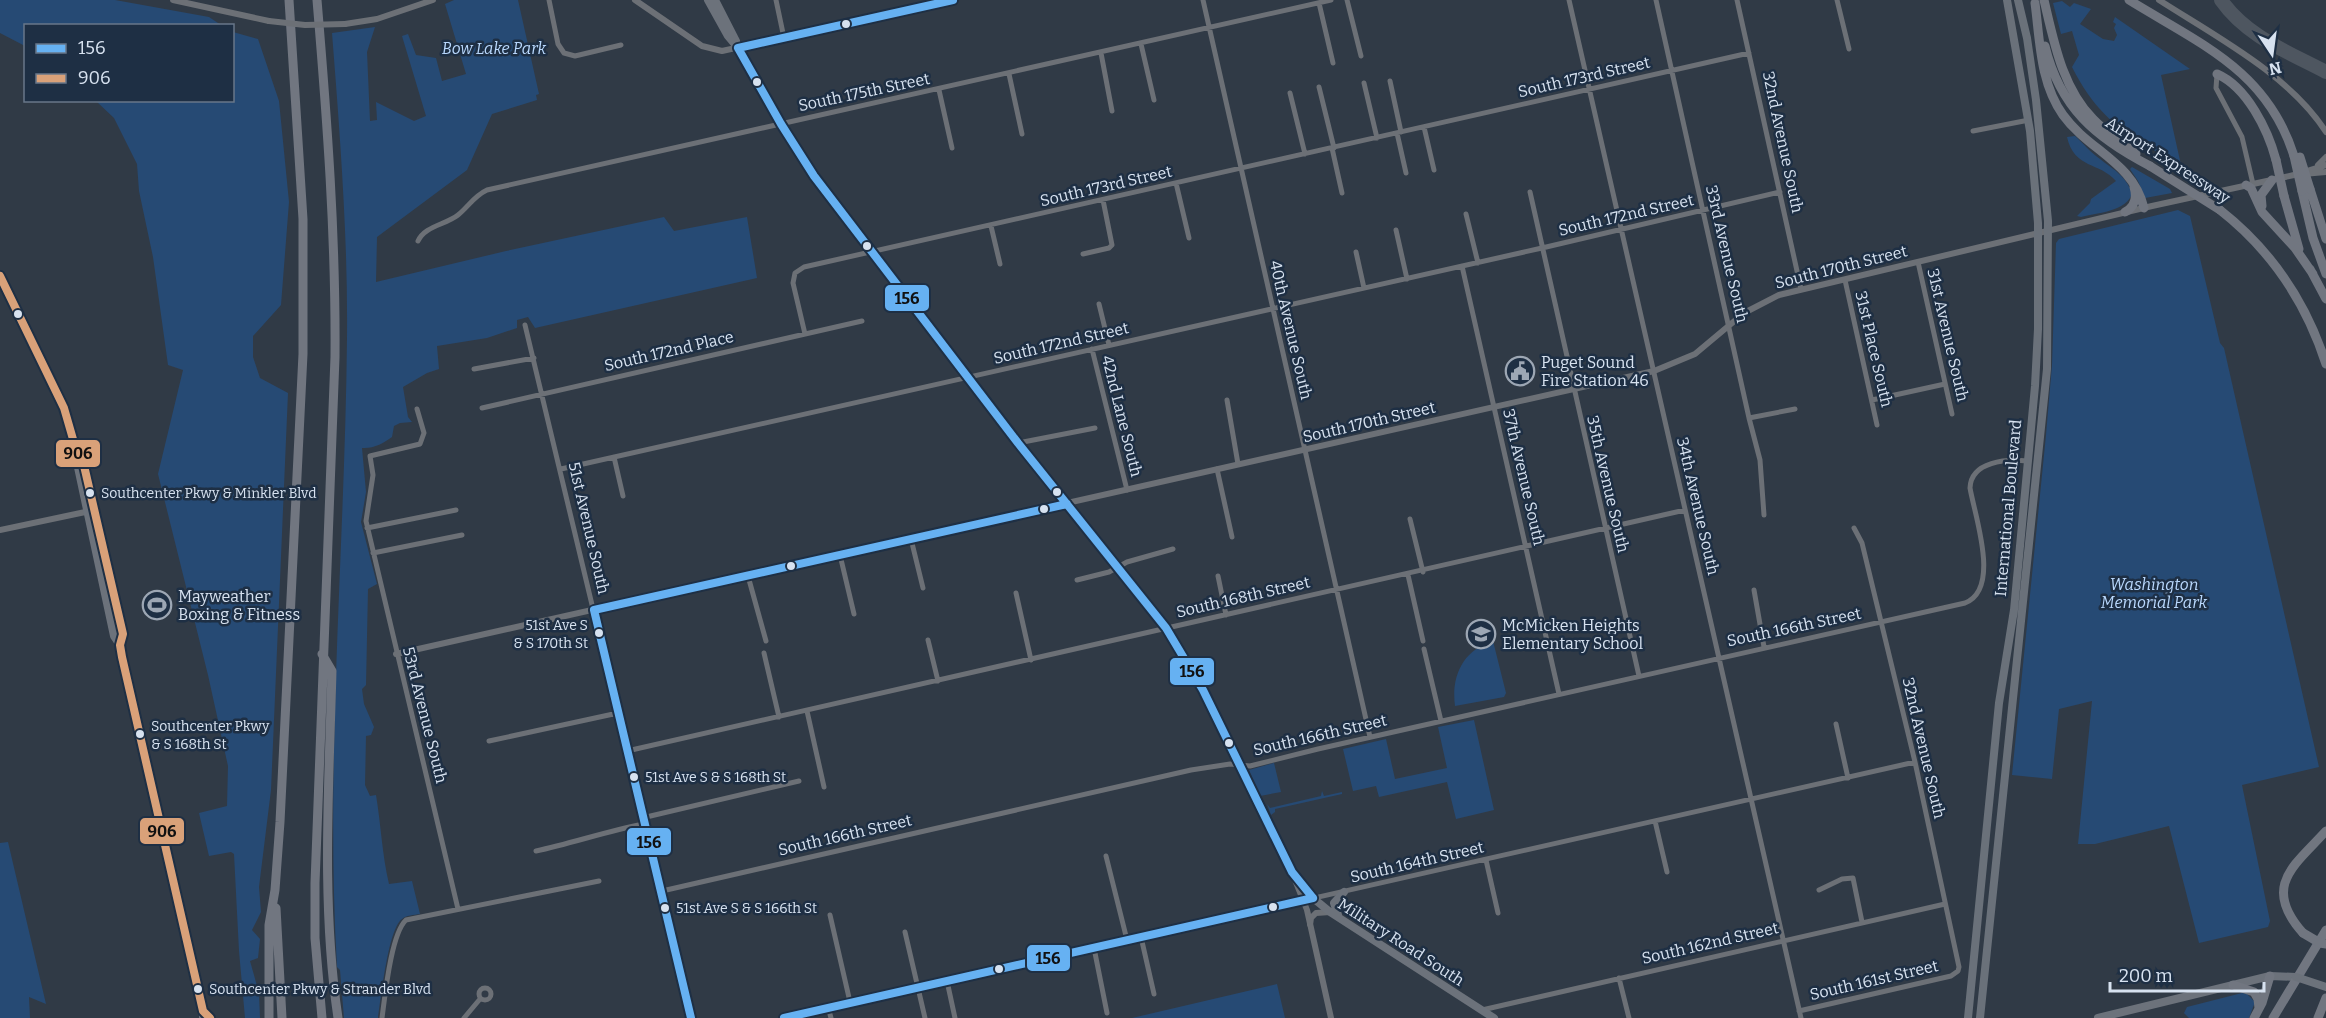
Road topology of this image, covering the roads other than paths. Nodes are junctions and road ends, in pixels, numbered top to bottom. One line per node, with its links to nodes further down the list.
1 (173, 0): 25 (street, bridge)
2 (289, 0): 210 (highway)
3 (316, 0): 180 (highway)
4 (411, 0): 25 (street)
5 (433, 0): 25 (street)
6 (549, 0): 29 (street)
7 (635, 0): 30 (street)
8 (708, 0): 30 (main road, Military Road South)
9 (715, 0): 30 (main road, Military Road South)
10 (776, 0): 27 (street)
11 (953, 0): 27 (street)
12 (1203, 0): 26 (street, 40th Avenue South)
13 (1331, 0): 24 (street, South 175th Street)
14 (1347, 0): 35 (street)
15 (1569, 0): 44 (street, 34th Avenue South)
16 (1656, 0): 37 (street, 33rd Avenue South)
17 (1737, 0): 33 (street, 32nd Avenue South)
18 (1837, 0): 31 (street)
19 (2007, 0): 34 (main road, International Boulevard)
20 (2018, 0): 40 (main road, International Boulevard)
21 (2129, 0): 72 (highway, bridge)
22 (2159, 0): 54 (street)
23 (2038, 1): 68 (highway); 115 (highway, Airport Expressway, bridge)
24 (1319, 3): 26 (street, South 175th Street); 36 (street)
25 (413, 8)
26 (1209, 28): 28 (street, South 175th Street); 62 (street, 40th Avenue South)
27 (784, 38): 30 (street)
28 (1141, 44): 32 (street, South 175th Street); 47 (street)
29 (621, 45)
30 (738, 48): 50 (main road, Military Road South)
31 (1849, 49)
32 (1101, 53): 38 (street, South 175th Street); 48 (street)
33 (1749, 53): 37 (street, South 173rd Street); 74 (street, 32nd Avenue South)
34 (2018, 54): 40 (main road); 49 (main road, International Boulevard)
35 (1361, 56)
36 (1333, 63)
37 (1672, 70): 44 (street, South 173rd Street); 78 (street, 33rd Avenue South)
38 (1009, 74): 45 (street, South 175th Street); 55 (street)
39 (2217, 74): 71 (street); 98 (highway, bridge)
40 (2032, 76): 84 (main road, International Boulevard)
41 (1390, 81): 53 (street)
42 (1364, 83): 56 (street)
43 (1319, 87): 58 (street)
44 (1590, 89): 51 (street, South 173rd Street); 82 (street, 34th Avenue South)
45 (939, 90): 50 (street, South 175th Street); 57 (street)
46 (1290, 93): 59 (street)
47 (1154, 100)
48 (1112, 111)
49 (2029, 120): 52 (street); 85 (main road, International Boulevard)
50 (780, 124): 88 (street, South 175th Street); 92 (main road, Military Road South)
51 (1424, 127): 53 (street, South 173rd Street); 64 (street)
52 (1973, 131)
53 (1399, 132): 56 (street, South 173rd Street); 65 (street)
54 (2326, 132)
55 (1022, 134)
56 (1377, 138): 58 (street, South 173rd Street)
57 (952, 148)
58 (1333, 148): 59 (street, South 173rd Street); 75 (street)
59 (1305, 154): 62 (street, South 173rd Street)
60 (2326, 157): 63 (street)
61 (2326, 165): 63 (street, South 170th Street)
62 (1241, 168): 70 (street, South 173rd Street); 107 (street, 40th Avenue South)
63 (2312, 168): 67 (street, South 170th Street)
64 (1434, 170)
65 (1406, 172)
66 (2326, 172): 67 (street)
67 (2294, 175): 69 (street, South 170th Street)
68 (2132, 179): 77 (highway); 79 (highway)
69 (2272, 180): 71 (street, South 170th Street); 90 (highway)
70 (1176, 183): 76 (street, South 173rd Street); 86 (street)
71 (2250, 184): 77 (street, South 170th Street); 90 (highway)
72 (2306, 190): 87 (highway); 99 (highway)
73 (1530, 192): 89 (street, 35th Avenue South)
74 (1780, 192): 78 (street, South 172nd Street); 104 (street, 32nd Avenue South)
75 (1342, 193)
76 (1103, 200): 81 (street, South 173rd Street); 93 (street)
77 (2144, 208): 79 (street, South 170th Street)
78 (1703, 211): 82 (street, South 172nd Street); 110 (street, 33rd Avenue South)
79 (2125, 212): 84 (street, South 170th Street)
80 (1466, 214): 95 (street)
81 (991, 226): 92 (street, South 173rd Street); 96 (street)
82 (1621, 229): 89 (street, South 172nd Street); 117 (street, 34th Avenue South)
83 (1396, 230): 101 (street)
84 (2049, 232): 85 (street, South 170th Street); 139 (main road, International Boulevard)
85 (2038, 234): 94 (street, South 170th Street); 135 (main road, International Boulevard)
86 (1189, 238)
87 (2326, 239)
88 (418, 241)
89 (1542, 248): 95 (street, South 172nd Street); 120 (street, 35th Avenue South)
90 (2295, 248): 98 (highway)
91 (1356, 252): 103 (street)
92 (873, 253): 111 (street, South 173rd Street); 118 (main road, Military Road South)
93 (1083, 254)
94 (1918, 262): 102 (street, South 170th Street); 119 (street, 31st Avenue South)
95 (1478, 263): 97 (street, South 172nd Street)
96 (1000, 264)
97 (1462, 266): 101 (street, South 172nd Street); 124 (street, 37th Avenue South)
98 (2313, 274): 105 (highway)
99 (2326, 274)
100 (0, 276): 145 (main road)
101 (1407, 279): 103 (street, South 172nd Street)
102 (1845, 280): 104 (street, South 170th Street); 123 (street, 31st Place South)
103 (1364, 288): 107 (street, South 172nd Street)
104 (1801, 290): 110 (street, South 170th Street)
105 (2326, 299)
106 (1098, 304): 112 (street)
107 (1272, 308): 112 (street, South 172nd Street); 133 (street, 40th Avenue South)
108 (862, 321): 111 (street, South 172nd Place)
109 (525, 326): 114 (street, 51st Avenue South)
110 (1729, 326): 117 (street, South 170th Street); 129 (street, 33rd Avenue South)
111 (805, 334): 121 (street, South 172nd Place)
112 (1108, 345): 113 (street, South 172nd Street)
113 (1092, 349): 118 (street, South 172nd Street); 140 (street, 42nd Lane South)
114 (534, 358): 116 (street); 121 (street, 51st Avenue South)
115 (2326, 364)
116 (474, 369)
117 (1654, 371): 120 (street, South 170th Street); 144 (street, 34th Avenue South)
118 (968, 377): 132 (main road, Military Road South); 134 (street, South 172nd Street)
119 (1945, 384): 123 (street); 128 (street, 31st Avenue South)
120 (1573, 389): 124 (street, South 170th Street); 150 (street, 35th Avenue South)
121 (543, 394): 125 (street, South 172nd Place); 137 (street, 51st Avenue South)
122 (1227, 400): 136 (street)
123 (1872, 400): 130 (street, 31st Place South)
124 (1494, 407): 133 (street, South 170th Street); 155 (street, 37th Avenue South)
125 (482, 408)
126 (417, 409): 148 (street, 53rd Avenue South)
127 (1795, 409): 129 (street)
128 (1952, 414)
129 (1749, 418): 146 (street, 33rd Avenue South)
130 (1877, 425)
131 (1095, 428): 132 (street)
132 (1018, 444): 142 (main road, Military Road South)
133 (1304, 450): 136 (street, South 170th Street); 166 (street, 40th Avenue South)
134 (614, 457): 137 (street, South 172nd Street); 141 (street)
135 (2027, 461): 139 (main road); 172 (street, South 166th Street); 266 (main road, International Boulevard)
136 (1238, 464): 138 (street, South 170th Street)
137 (561, 469): 169 (street, 51st Avenue South)
138 (1217, 469): 140 (street, South 170th Street); 153 (street)
139 (2035, 484): 267 (main road, International Boulevard)
140 (1127, 490): 142 (street, South 170th Street)
141 (623, 495)
142 (1067, 504): 154 (street, South 170th Street); 159 (main road, Military Road South)
143 (456, 510): 148 (street)
144 (1684, 510): 150 (street, South 168th Street); 182 (street, 34th Avenue South)
145 (90, 511): 151 (street); 246 (main road)
146 (1764, 514)
147 (1410, 519): 160 (street)
148 (367, 528): 157 (street, 53rd Avenue South)
149 (1854, 528): 172 (street, 32nd Avenue South)
150 (1604, 529): 155 (street, South 168th Street); 184 (street, 35th Avenue South)
151 (0, 530)
152 (462, 535): 157 (street)
153 (1232, 537)
154 (912, 539): 158 (street, South 170th Street); 165 (street)
155 (1526, 548): 160 (street, South 168th Street); 186 (street, 37th Avenue South)
156 (1173, 549): 159 (street)
157 (373, 553): 181 (street, 53rd Avenue South)
158 (840, 555): 162 (street, South 170th Street); 170 (street)
159 (1118, 568): 164 (street); 173 (main road, Military Road South)
160 (1423, 572): 161 (street, South 168th Street)
161 (1408, 575): 166 (street, South 168th Street); 176 (street)
162 (748, 576): 169 (street, South 170th Street); 175 (street)
163 (1218, 576): 171 (street)
164 (1077, 580)
165 (923, 588)
166 (1337, 590): 171 (street, South 168th Street); 192 (street, 40th Avenue South)
167 (1754, 590): 177 (street)
168 (1016, 592): 183 (street)
169 (594, 610): 181 (street, South 170th Street); 188 (street, 51st Avenue South)
170 (854, 614)
171 (1227, 615): 173 (street, South 168th Street)
172 (1881, 622): 177 (street, South 166th Street); 195 (street, 32nd Avenue South)
173 (1166, 628): 183 (street, South 168th Street); 196 (main road, Military Road South)
174 (928, 640): 185 (street)
175 (766, 641)
176 (1423, 641)
177 (1764, 647): 182 (street, South 166th Street)
178 (1424, 649): 190 (street)
179 (764, 653): 189 (street)
180 (322, 654): 253 (highway); 254 (highway)
181 (396, 654): 217 (street, 53rd Avenue South)
182 (1719, 658): 184 (street, South 166th Street); 200 (street, 34th Avenue South)
183 (1031, 660): 185 (street, South 168th Street)
184 (1639, 676): 186 (street, South 166th Street)
185 (938, 681): 187 (street, South 168th Street)
186 (1559, 694): 190 (street, South 166th Street)
187 (807, 711): 189 (street, South 168th Street); 199 (street)
188 (618, 713): 193 (street); 194 (street, 51st Avenue South)
189 (779, 717): 194 (street, South 168th Street)
190 (1441, 721): 192 (street, South 166th Street)
191 (1836, 724): 197 (street)
192 (1370, 737): 196 (street, South 166th Street)
193 (489, 741)
194 (627, 751): 201 (street, 51st Avenue South)
195 (1915, 762): 197 (street, South 164th Street); 216 (street, 32nd Avenue South)
196 (1239, 765): 208 (main road, Military Road South); 212 (street, South 166th Street)
197 (1848, 778): 200 (street, South 164th Street)
198 (799, 781): 201 (street)
199 (824, 787)
200 (1751, 801): 202 (street, South 164th Street); 228 (street, 34th Avenue South)
201 (643, 821): 204 (street); 212 (street, 51st Avenue South)
202 (1655, 821): 206 (street, South 164th Street); 207 (street)
203 (2326, 831): 229 (highway, bridge)
204 (536, 851)
205 (1106, 856): 227 (street)
206 (1486, 860): 213 (street, South 164th Street); 219 (street)
207 (1667, 872)
208 (1293, 874): 214 (main road, Military Road South); 215 (street)
209 (599, 881): 217 (street)
210 (275, 890): 251 (highway); 252 (highway)
211 (1819, 890): 222 (street)
212 (662, 891): 257 (street, 51st Avenue South)
213 (1344, 892): 214 (street, South 164th Street); 221 (main road)
214 (1313, 898): 215 (street, South 164th Street); 218 (main road, Military Road South)
215 (1304, 900): 223 (street); 226 (street, South 164th Street)
216 (1945, 904): 222 (street, South 162nd Street); 231 (street, 32nd Avenue South)
217 (458, 909): 255 (street)
218 (1330, 912): 221 (main road, Military Road South); 223 (street)
219 (1498, 913)
220 (830, 915): 241 (street)
221 (1340, 919): 243 (main road, Military Road South)
222 (1862, 922): 228 (street, South 162nd Street)
223 (1310, 925): 262 (street)
224 (2326, 930): 248 (highway)
225 (905, 932): 236 (street)
226 (1141, 937): 227 (street, South 164th Street); 238 (street)
227 (1126, 940): 230 (street, South 164th Street)
228 (1782, 941): 233 (street, South 162nd Street); 244 (street, 34th Avenue South)
229 (2326, 944)
230 (1094, 948): 234 (street, South 164th Street); 245 (street)
231 (1955, 975): 244 (street, South 161st Street)
232 (2270, 976): 235 (main road); 237 (main road, bridge); 247 (highway)
233 (1619, 978): 243 (street, South 162nd Street); 264 (street)
234 (947, 981): 236 (street, South 164th Street); 261 (street)
235 (2232, 985): 247 (highway); 268 (main road)
236 (918, 987): 241 (street, South 164th Street); 260 (street)
237 (2326, 987)
238 (1154, 994)
239 (2326, 998): 249 (highway)
240 (480, 999): 256 (street)
241 (850, 1002): 242 (street, South 164th Street)
242 (828, 1007): 258 (street, South 164th Street); 259 (street)
243 (1481, 1010): 263 (main road, Military Road South)
244 (1799, 1011): 265 (street, 34th Avenue South)
245 (1107, 1012)
246 (203, 1014): 250 (main road)
247 (2257, 1014)
248 (2273, 1017)
249 (2318, 1017)
250 (210, 1018)
251 (269, 1018)
252 (282, 1018)
253 (322, 1018)
254 (338, 1018)
255 (382, 1018)
256 (464, 1018)
257 (691, 1018)
258 (784, 1018)
259 (831, 1018)
260 (925, 1018)
261 (956, 1018)
262 (1331, 1018)
263 (1494, 1018)
264 (1629, 1018)
265 (1801, 1018)
266 (1968, 1018)
267 (1980, 1018)
268 (2098, 1018)

